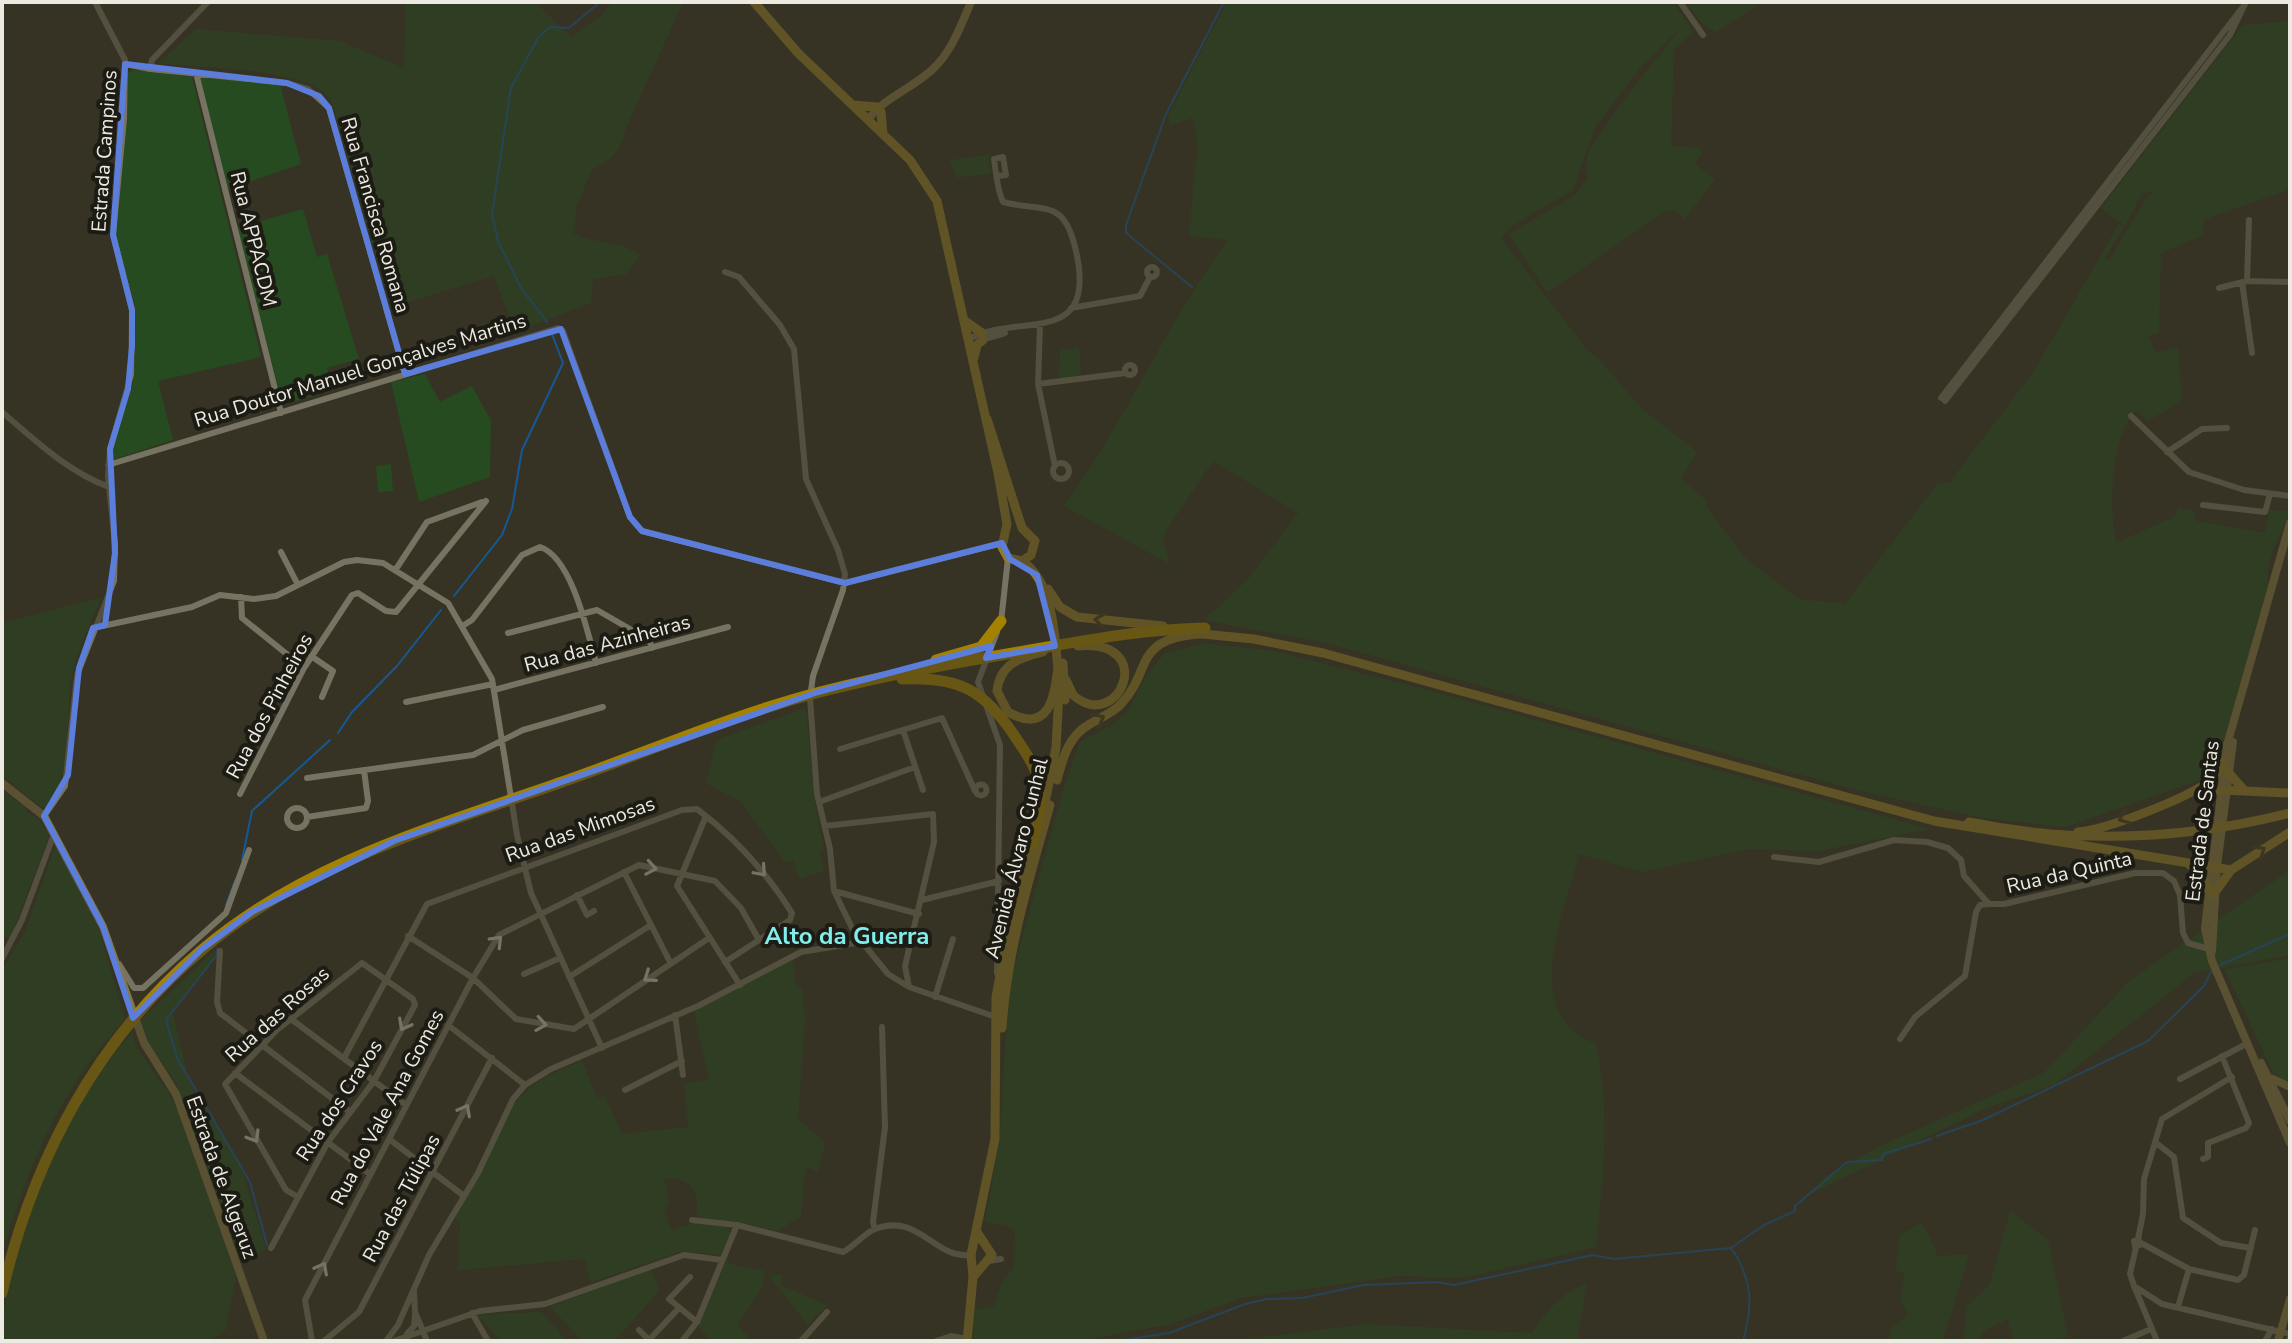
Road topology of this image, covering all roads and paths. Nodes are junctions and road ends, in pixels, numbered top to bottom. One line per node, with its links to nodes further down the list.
1 (95, 2): 8 (street, Estrada Campinos)
2 (208, 2): 9 (street)
3 (754, 2): 11 (main road)
4 (971, 2): 12 (main road)
5 (1680, 2): 7 (street)
6 (2245, 4): 32 (street)
7 (1703, 35)
8 (125, 64): 9 (street, Rua Francisca Romana); 39 (street, Estrada Campinos)
9 (150, 69): 10 (street, Rua Francisca Romana)
10 (196, 73): 30 (street, Rua Francisca Romana); 34 (street, Rua APPACDM)
11 (853, 105): 12 (main road); 13 (main road)
12 (879, 110): 13 (main road); 14 (main road)
13 (868, 120): 14 (main road)
14 (883, 134): 23 (main road)
15 (997, 176): 22 (street)
16 (2249, 220): 19 (street)
17 (725, 272): 53 (street)
18 (1150, 277): 22 (street)
19 (2244, 282): 20 (street); 21 (street); 27 (street)
20 (2290, 282)
21 (2219, 288)
22 (1070, 308): 24 (street)
23 (965, 321): 25 (main road); 26 (main road)
24 (1040, 325): 25 (street); 31 (street)
25 (983, 336): 26 (street); 28 (main road)
26 (969, 339): 28 (main road)
27 (2252, 353)
28 (973, 361): 36 (main road)
29 (1126, 373): 31 (street)
30 (405, 374): 34 (street, Rua Doutor Manuel Gonçalves Martins); 53 (street, Rua Doutor Manuel Gonçalves Martins)
31 (1038, 384): 40 (street)
32 (1943, 400)
33 (2, 412): 41 (street)
34 (281, 413): 39 (street, Rua Doutor Manuel Gonçalves Martins)
35 (2131, 416): 38 (street)
36 (987, 419): 45 (main road); 47 (main road)
37 (2227, 428): 38 (street)
38 (2167, 452): 42 (street)
39 (108, 465): 41 (street, Estrada Campinos)
40 (1055, 466)
41 (109, 487): 58 (street, Estrada Campinos)
42 (2270, 494): 43 (street); 44 (street)
43 (2290, 496)
44 (2203, 505)
45 (1022, 528): 47 (main road); 49 (main road)
46 (2289, 528): 86 (main road, Estrada de Santas)
47 (1004, 538): 50 (main road); 53 (street, Rua Doutor Manuel Gonçalves Martins)
48 (281, 552): 55 (street)
49 (1032, 554): 51 (main road); 56 (main road, Avenida Álvaro Cunhal)
50 (1008, 558): 51 (main road); 60 (street)
51 (1022, 561): 73 (main road, Avenida Álvaro Cunhal)
52 (396, 569): 54 (street); 54 (street, Rua dos Pinheiros); 55 (street)
53 (845, 583): 97 (street)
54 (418, 584): 62 (street); 70 (street, Rua dos Pinheiros)
55 (298, 585): 57 (street)
56 (1048, 589): 65 (main road, one-way to 56); 73 (main road, Avenida Álvaro Cunhal)
57 (241, 597): 61 (street); 74 (street)
58 (105, 604): 61 (street); 64 (street, Estrada Campinos)
59 (582, 613): 62 (street); 66 (street); 68 (street); 71 (street)
60 (1001, 621): 76 (highway); 98 (street)
61 (116, 622): 64 (street)
62 (464, 625): 77 (street)
63 (728, 627): 68 (street, Rua das Azinheiras)
64 (93, 628): 99 (street, Estrada Campinos)
65 (1205, 631): 67 (highway); 89 (main road, one-way to 65); 105 (main road)
66 (508, 633)
67 (1074, 644): 69 (highway); 73 (main road)
68 (652, 648): 71 (street, Rua das Azinheiras)
69 (1039, 651): 72 (highway); 73 (main road)
70 (311, 656): 74 (street, Rua dos Pinheiros); 78 (street)
71 (596, 663): 77 (street, Rua das Azinheiras)
72 (963, 664): 75 (highway); 76 (highway)
73 (1060, 664): 89 (main road, Avenida Álvaro Cunhal); 107 (main road, Avenida Álvaro Cunhal)
74 (304, 668): 96 (street, Rua dos Pinheiros)
75 (894, 680): 84 (highway); 107 (highway)
76 (866, 681): 84 (highway)
77 (494, 687): 79 (street, Rua das Azinheiras); 82 (street)
78 (322, 697)
79 (406, 702)
80 (603, 707): 82 (street)
81 (903, 730): 83 (street); 85 (street); 98 (street)
82 (502, 740): 87 (street); 111 (street)
83 (840, 749)
84 (641, 755): 199 (highway)
85 (915, 767): 92 (street); 97 (street)
86 (2226, 767): 91 (main road); 93 (main road); 94 (main road, Estrada de Santas)
87 (364, 770): 88 (street); 102 (street)
88 (307, 778)
89 (1057, 780): 165 (main road, Avenida Álvaro Cunhal)
90 (2, 783): 99 (main road, Estrada de Algeruz)
91 (2196, 789): 94 (main road); 105 (main road, one-way to 105)
92 (923, 790)
93 (2250, 791): 94 (main road); 95 (main road)
94 (2222, 792): 112 (main road, Estrada de Santas)
95 (2290, 793)
96 (240, 794)
97 (819, 802): 103 (street)
98 (1000, 803): 116 (street)
99 (44, 816): 106 (main road, Estrada de Algeruz)
100 (706, 816): 111 (street, Rua das Mimosas); 115 (street); 130 (street, one-way to 130)
101 (2290, 816): 105 (main road)
102 (307, 817)
103 (825, 826): 117 (street); 120 (street)
104 (2290, 832): 113 (main road, one-way to 104)
105 (2014, 833): 110 (main road)
106 (54, 834): 134 (street); 135 (main road, Estrada de Algeruz)
107 (1032, 845): 145 (main road, Avenida Álvaro Cunhal)
108 (249, 850): 135 (street)
109 (1774, 857): 121 (street, Rua da Quinta)
110 (2190, 865): 112 (main road); 118 (main road)
111 (525, 866): 123 (street); 126 (street, Rua das Mimosas)
112 (2214, 866): 113 (main road); 118 (main road, Estrada de Santas)
113 (2231, 870): 118 (main road)
114 (624, 872): 115 (street, one-way to 115); 119 (street, Rua do Vale Ana Gomes); 125 (street)
115 (680, 873): 127 (street); 130 (street)
116 (999, 881): 120 (street); 145 (street)
117 (834, 891): 124 (street); 128 (street)
118 (2211, 891): 132 (main road, Estrada de Santas)
119 (577, 895): 122 (street); 123 (street, Rua do Vale Ana Gomes)
120 (922, 900): 124 (street)
121 (1989, 904): 132 (street, Rua da Quinta); 152 (street)
122 (594, 911)
123 (539, 913): 133 (street); 140 (street, Rua do Vale Ana Gomes, one-way to 123)
124 (919, 914): 143 (street)
125 (651, 925): 136 (street); 139 (street)
126 (408, 936): 140 (street); 141 (street, Rua das Mimosas)
127 (709, 938): 136 (street); 137 (street)
128 (854, 938): 142 (street); 143 (street)
129 (953, 939): 144 (street)
130 (759, 940): 137 (street)
131 (220, 951): 153 (street)
132 (2210, 953): 154 (main road, Estrada de Santas)
133 (560, 958): 138 (street); 139 (street)
134 (2, 959)
135 (112, 960): 215 (main road, Estrada de Algeruz)
136 (670, 962): 149 (street, one-way to 149)
137 (725, 962): 142 (street)
138 (524, 974)
139 (569, 977): 149 (street)
140 (473, 978): 149 (street, one-way to 149); 150 (street, Rua do Vale Ana Gomes)
141 (385, 979): 148 (street, Rua das Rosas); 157 (street, Rua das Mimosas); 166 (street, Rua dos Cravos, one-way to 166)
142 (740, 985): 146 (street)
143 (909, 987): 144 (street)
144 (935, 997): 147 (street)
145 (996, 997): 147 (main road, Avenida Álvaro Cunhal)
146 (675, 1015): 155 (street); 159 (street)
147 (996, 1017): 165 (main road, Avenida Álvaro Cunhal)
148 (291, 1019): 153 (street, Rua das Rosas); 157 (street)
149 (589, 1019): 155 (street)
150 (448, 1025): 158 (street); 171 (street, Rua do Vale Ana Gomes)
151 (882, 1027): 185 (street)
152 (1900, 1039)
153 (263, 1045): 160 (street, Rua das Rosas); 172 (street)
154 (2250, 1046): 156 (street); 162 (main road, Estrada de Santas); 170 (main road, Estrada de Santas)
155 (602, 1048): 167 (street)
156 (2222, 1056): 163 (street); 164 (street)
157 (344, 1058): 166 (street)
158 (492, 1058): 167 (street); 179 (street, Rua das Túlipas, one-way to 158)
159 (682, 1061): 161 (street); 169 (street)
160 (235, 1073): 175 (street); 182 (street, Rua das Rosas, one-way to 182)
161 (683, 1075)
162 (2269, 1076): 168 (main road); 170 (main road, Estrada de Santas)
163 (2232, 1077): 176 (street); 178 (street)
164 (2180, 1079)
165 (997, 1080): 187 (main road, Avenida Álvaro Cunhal)
166 (374, 1081): 171 (street); 172 (street, Rua dos Cravos)
167 (525, 1085): 181 (street)
168 (2290, 1087)
169 (625, 1090)
170 (2285, 1103): 173 (main road, Estrada de Santas); 177 (main road, Estrada de Santas)
171 (406, 1105): 174 (street, Rua do Vale Ana Gomes)
172 (350, 1112): 175 (street, Rua dos Cravos)
173 (2290, 1121)
174 (389, 1139): 179 (street); 180 (street, Rua do Vale Ana Gomes)
175 (328, 1142): 180 (street); 182 (street, Rua dos Cravos)
176 (2155, 1142): 188 (street); 190 (street)
177 (2290, 1143)
178 (2203, 1159)
179 (432, 1172): 181 (street); 217 (street, Rua das Túlipas)
180 (370, 1174): 216 (street, Rua do Vale Ana Gomes, one-way to 180)
181 (464, 1196): 198 (street)
182 (298, 1197): 189 (street, Rua dos Cravos)
183 (692, 1220): 184 (street)
184 (737, 1225): 185 (street); 193 (street)
185 (875, 1229): 191 (street)
186 (2255, 1230): 190 (street)
187 (977, 1232): 191 (main road, Avenida Álvaro Cunhal); 192 (main road)
188 (2139, 1243): 194 (street); 197 (street)
189 (271, 1248)
190 (2251, 1248): 194 (street)
191 (973, 1254): 192 (main road); 192 (main road); 196 (main road, Avenida Álvaro Cunhal)
192 (989, 1256): 196 (main road)
193 (722, 1260): 205 (street); 207 (street)
194 (2189, 1269): 201 (street)
195 (690, 1277): 202 (street)
196 (973, 1277): 226 (main road, Avenida Álvaro Cunhal)
197 (2134, 1286): 201 (street); 209 (street)
198 (414, 1289): 204 (street); 206 (street)
199 (2, 1293)
200 (2290, 1299): 213 (main road)
201 (2178, 1307): 213 (street)
202 (679, 1308): 207 (street); 222 (street)
203 (827, 1312): 224 (street)
204 (415, 1313): 206 (street); 210 (street); 212 (street)
205 (472, 1313): 210 (street); 221 (street)
206 (404, 1314): 208 (street)
207 (697, 1322): 223 (street)
208 (398, 1325): 212 (street); 218 (street)
209 (2151, 1329): 227 (street); 228 (street)
210 (424, 1330): 212 (street); 220 (street)
211 (639, 1330): 222 (street)
212 (406, 1334): 219 (street)
213 (2277, 1334): 214 (street); 229 (street)
214 (2290, 1338)
215 (264, 1341)
216 (312, 1341)
217 (324, 1341)
218 (386, 1341)
219 (394, 1341)
220 (427, 1341)
221 (488, 1341)
222 (650, 1341)
223 (682, 1341)
224 (801, 1341)
225 (936, 1341): 226 (street); 226 (street)
226 (962, 1341)
227 (2123, 1341)
228 (2157, 1341)
229 (2265, 1341)

